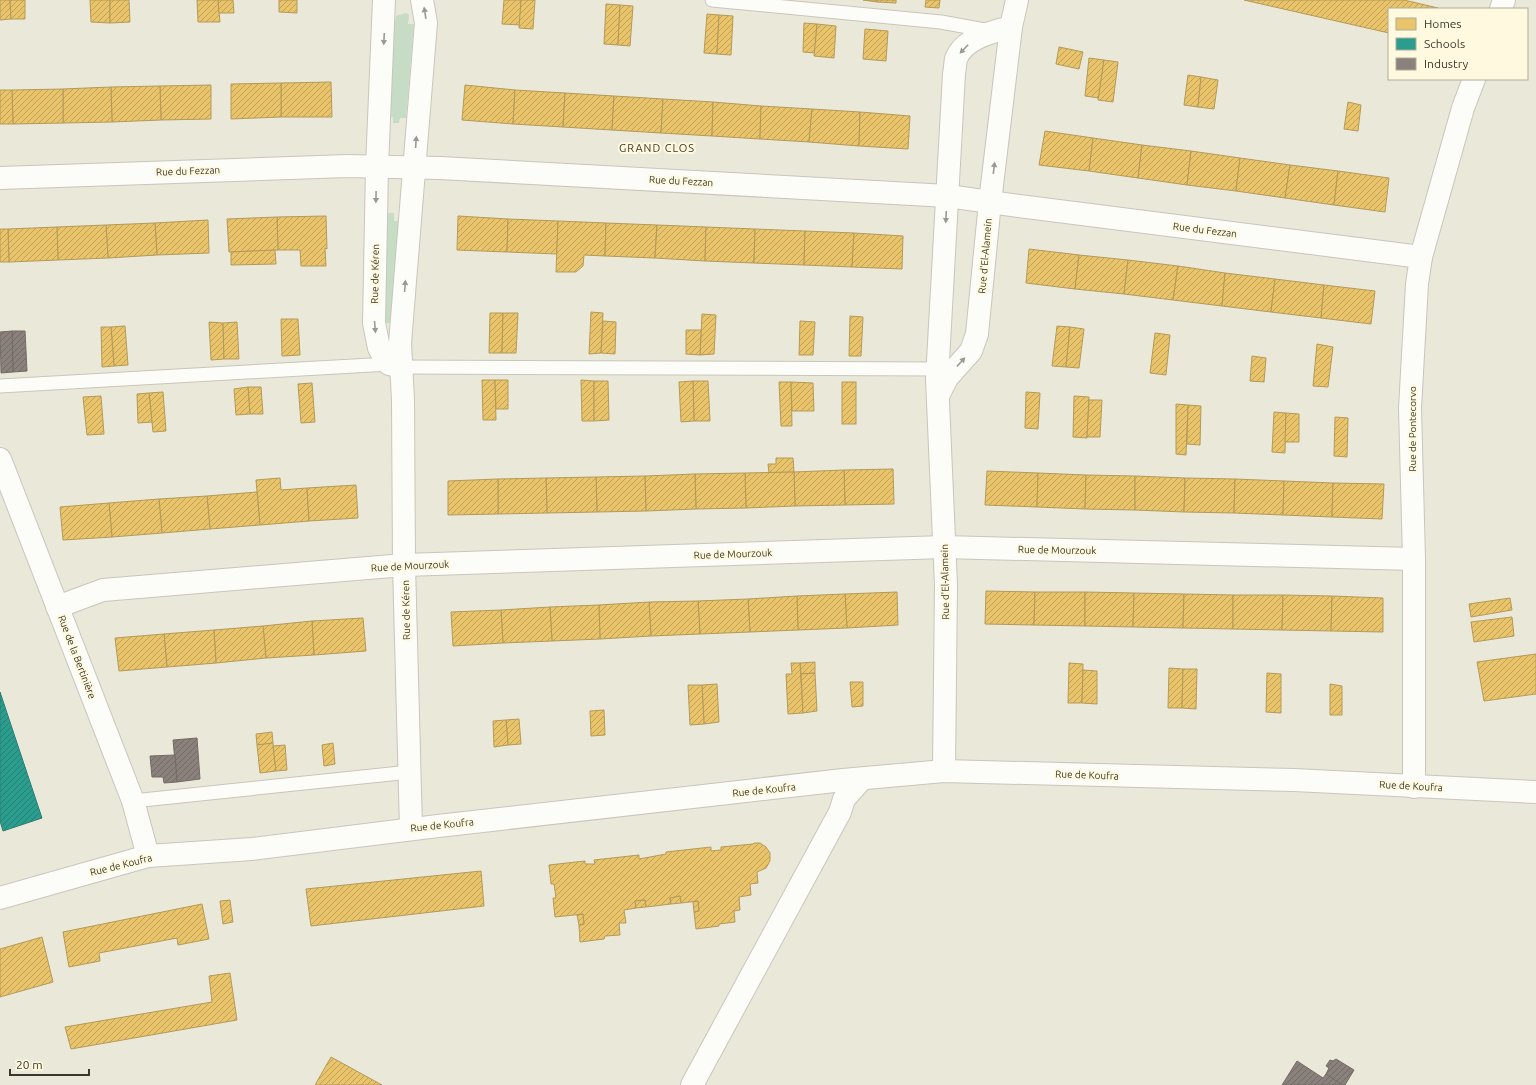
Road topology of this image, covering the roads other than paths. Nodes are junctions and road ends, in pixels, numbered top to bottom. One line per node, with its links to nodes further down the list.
1 (384, 0): 7 (street, Rue de Kéren, one-way to 7)
2 (422, 0): 8 (street, Rue de Kéren, one-way to 2)
3 (712, 0): 5 (lane)
4 (1017, 0): 5 (street, Rue d'El-Alamein)
5 (1002, 29): 10 (street, Rue d'El-Alamein, one-way to 10); 11 (street, Rue d'El-Alamein, one-way to 5)
6 (1474, 80): 12 (street, Rue de Pontecorvo)
7 (377, 167): 8 (street); 9 (street, Rue du Fezzan); 13 (street, Rue de Kéren, one-way to 13)
8 (414, 168): 10 (street, Rue du Fezzan); 13 (street, Rue de Kéren, one-way to 8)
9 (0, 178)
10 (948, 196): 11 (street); 14 (street, Rue d'El-Alamein, one-way to 14)
11 (990, 202): 12 (street, Rue du Fezzan); 16 (street, Rue d'El-Alamein, one-way to 11)
12 (1421, 257): 19 (street, Rue de Pontecorvo)
13 (396, 365): 14 (lane); 15 (lane); 20 (street, Rue de Kéren)
14 (938, 369): 16 (street, Rue d'El-Alamein)
15 (0, 386)
16 (939, 394): 18 (street, Rue d'El-Alamein)
17 (0, 459): 21 (street, Rue de la Bertinière)
18 (944, 547): 19 (street, Rue de Mourzouk); 20 (street, Rue de Mourzouk); 22 (street, Rue d'El-Alamein)
19 (1414, 559): 25 (street, Rue de Pontecorvo)
20 (404, 565): 21 (street, Rue de Mourzouk); 23 (street, Rue de Kéren)
21 (57, 607): 27 (street, Rue de la Bertinière)
22 (944, 771): 24 (street, Rue de Koufra); 25 (street, Rue de Koufra)
23 (410, 772): 27 (lane); 28 (street, Rue de Kéren)
24 (862, 779): 28 (street, Rue de Koufra); 31 (street)
25 (1414, 787): 26 (street, Rue de Koufra)
26 (1536, 792)
27 (134, 801): 29 (street, Rue de la Bertinière)
28 (411, 829): 29 (street, Rue de Koufra)
29 (148, 856): 30 (street, Rue de Koufra)
30 (0, 898)
31 (692, 1085)

